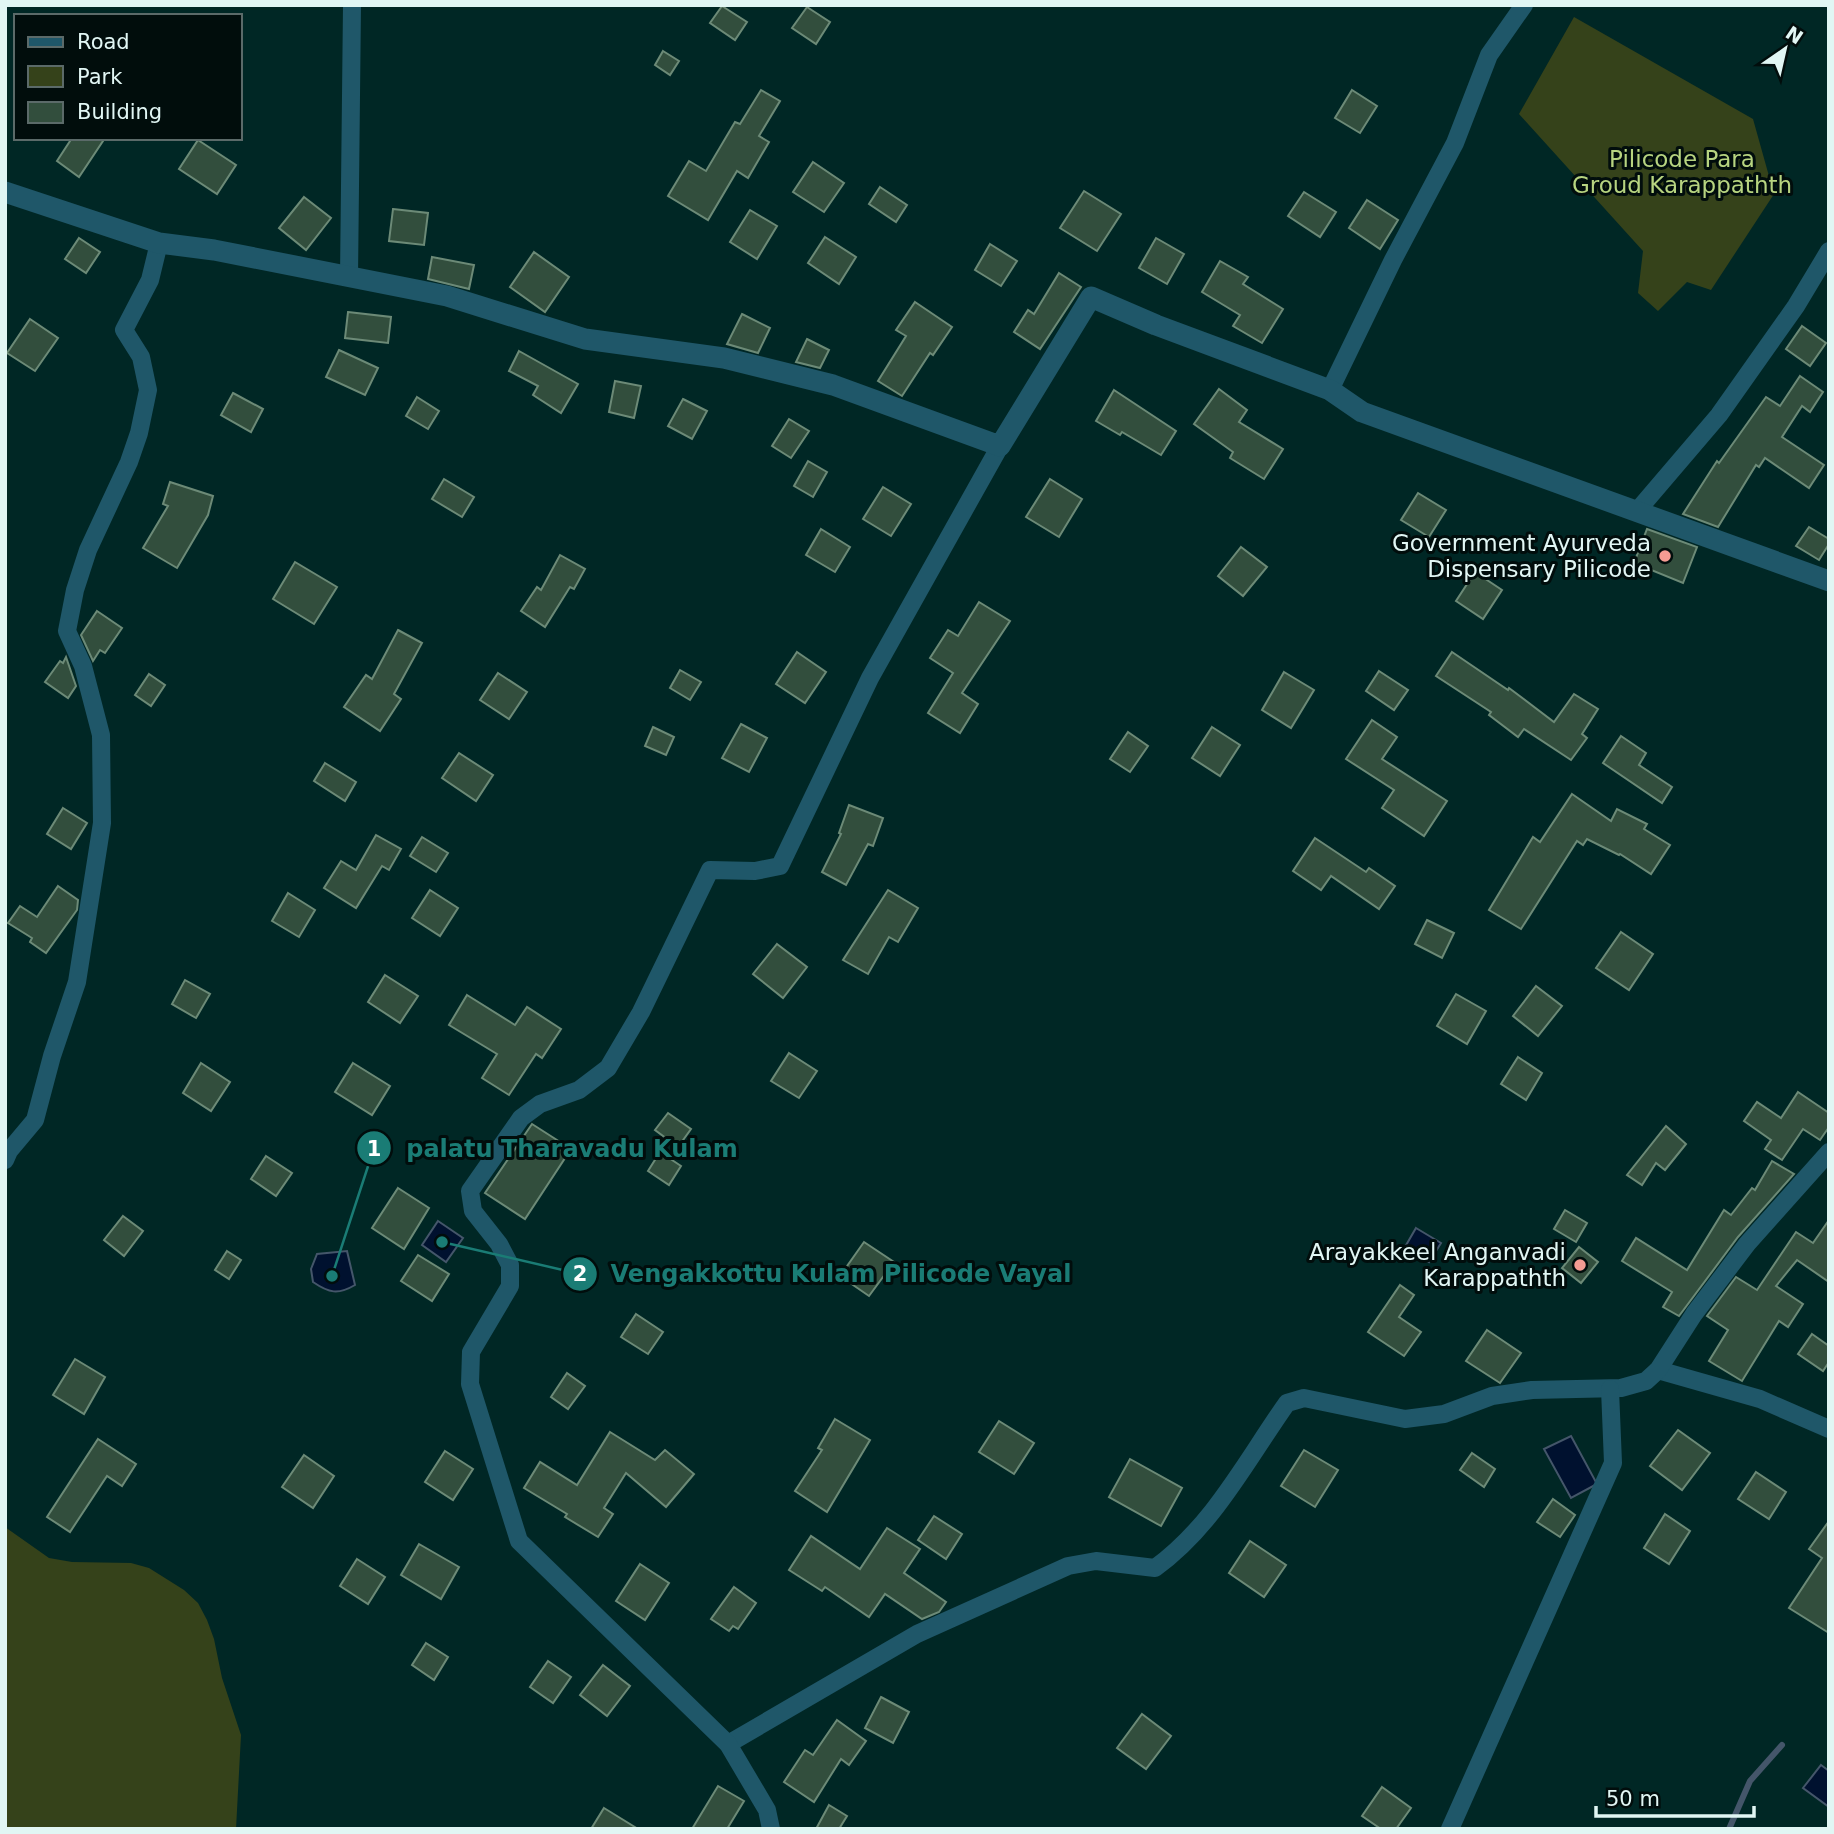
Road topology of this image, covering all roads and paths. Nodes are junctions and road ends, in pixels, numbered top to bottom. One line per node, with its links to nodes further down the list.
1 (352, 5): 6 (street)
2 (1524, 5): 7 (street)
3 (5, 192): 4 (street)
4 (159, 243): 6 (street); 12 (street)
5 (1829, 251): 9 (street)
6 (349, 277): 8 (street)
7 (1330, 390): 8 (street); 9 (street)
8 (1000, 446): 16 (street)
9 (1637, 511): 10 (street)
10 (1829, 581)
11 (1829, 1152): 13 (street)
12 (5, 1160)
13 (1658, 1370): 14 (street); 15 (street)
14 (1610, 1389): 16 (street); 18 (street)
15 (1829, 1429)
16 (728, 1744): 17 (street)
17 (771, 1829)
18 (1450, 1829)

